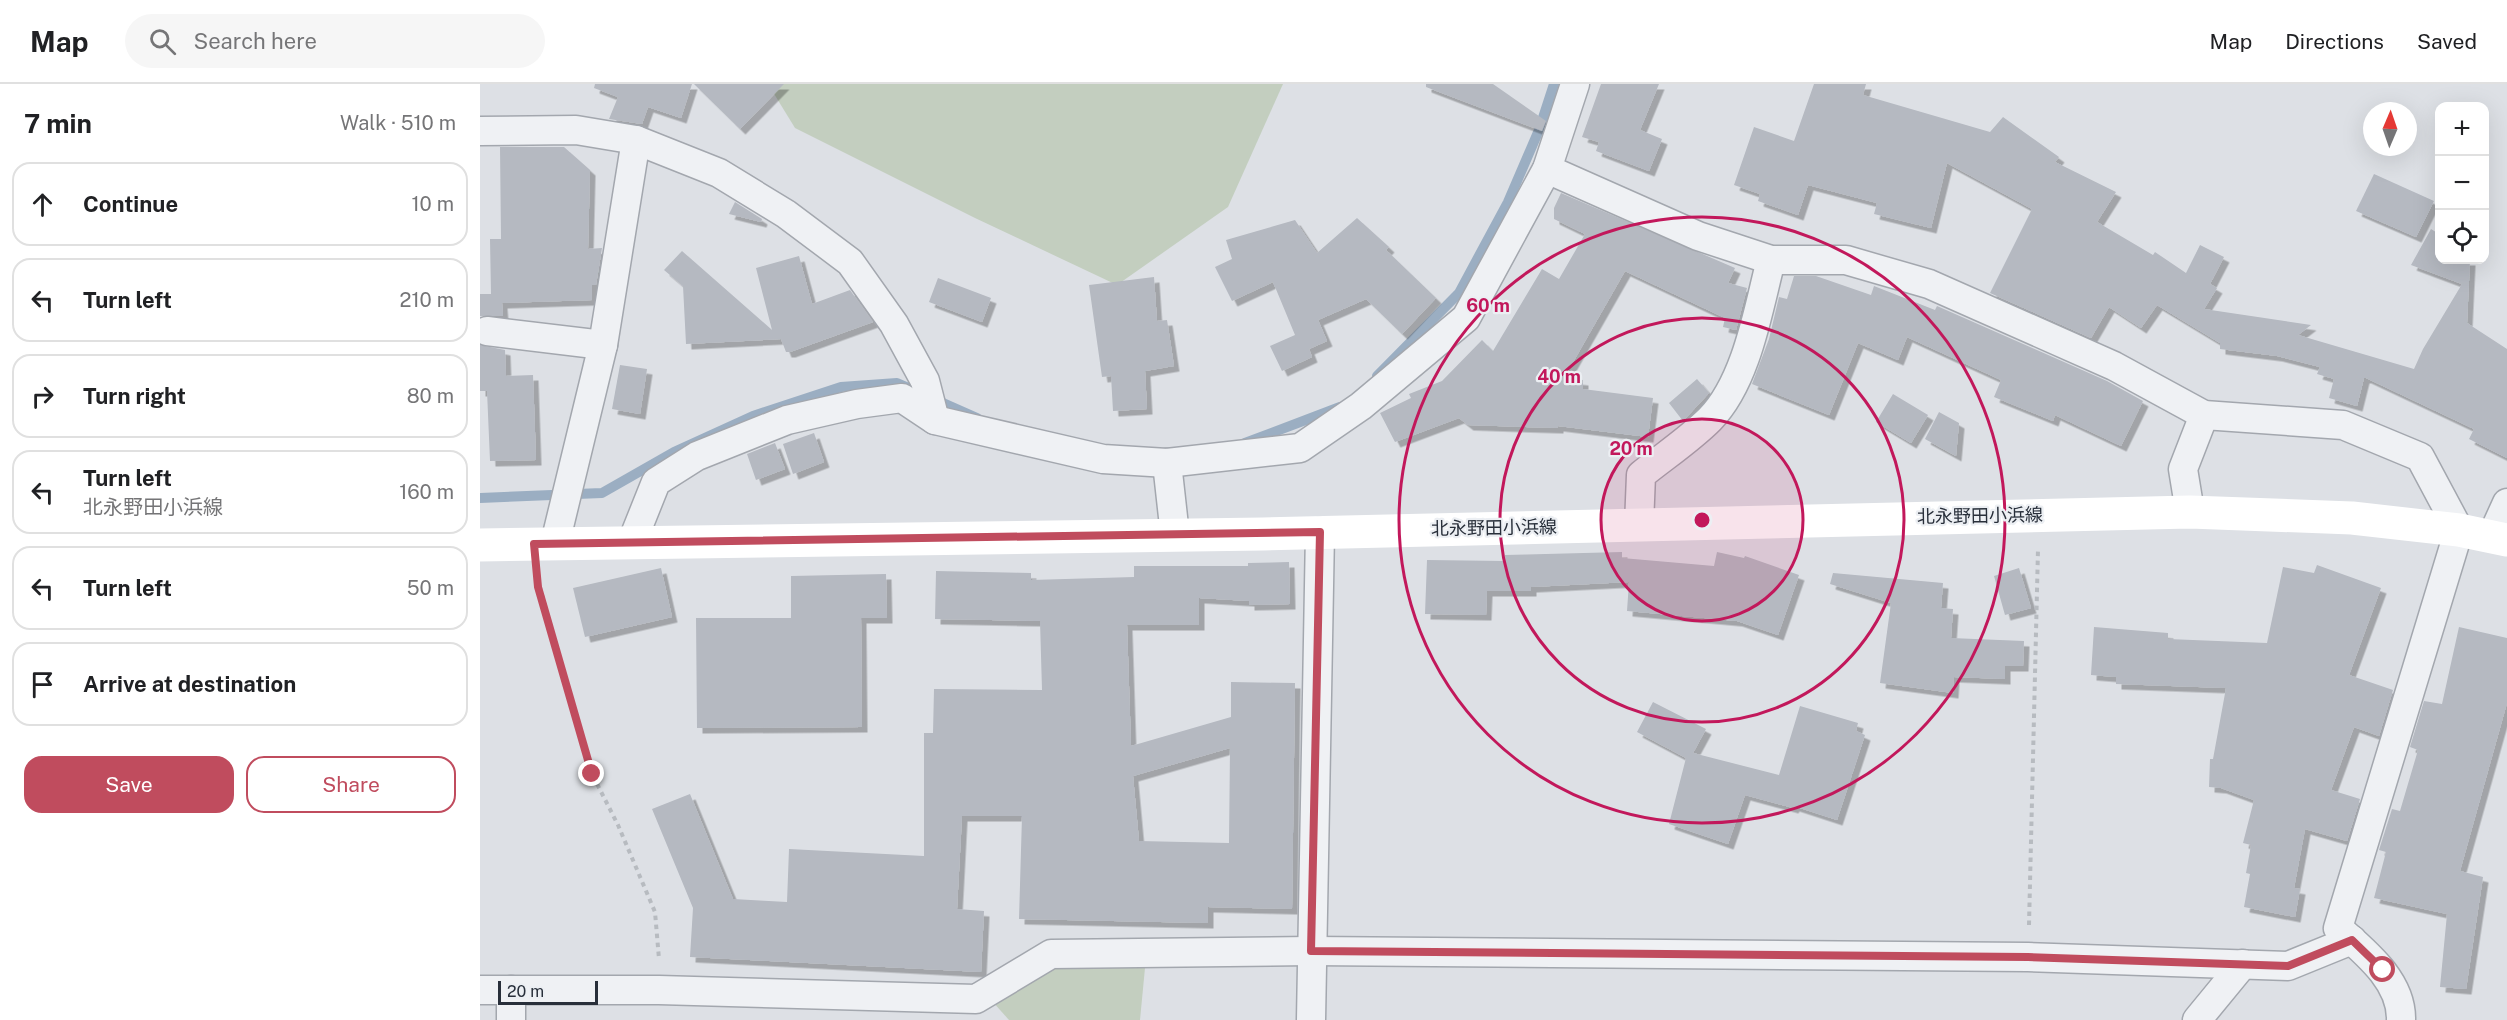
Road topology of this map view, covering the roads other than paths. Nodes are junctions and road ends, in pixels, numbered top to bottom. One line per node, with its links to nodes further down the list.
1 (1575, 84): 4 (street)
2 (480, 131): 3 (street)
3 (636, 140): 7 (street); 9 (street)
4 (1547, 169): 5 (street); 10 (street)
5 (1771, 260): 8 (street); 13 (street)
6 (487, 331): 7 (street)
7 (603, 345): 16 (street)
8 (2204, 415): 12 (street); 14 (street)
9 (934, 418): 10 (street); 19 (street)
10 (1167, 463): 17 (street)
11 (2507, 503): 18 (street)
12 (2190, 512): 13 (main road, 北永野田小浜線); 14 (main road, 北永野田小浜線)
13 (1640, 525): 15 (main road, 北永野田小浜線)
14 (2459, 530): 18 (main road, 北永野田小浜線); 21 (street)
15 (1320, 532): 17 (main road, 北永野田小浜線); 22 (street)
16 (550, 534): 19 (main road, 北永野田小浜線); 20 (main road, 北永野田小浜線)
17 (1175, 535): 19 (main road, 北永野田小浜線)
18 (2500, 538)
19 (632, 542)
20 (480, 545)
21 (2352, 940): 23 (street); 29 (street)
22 (1311, 951): 23 (street); 25 (street); 27 (street)
23 (2242, 964): 28 (street)
24 (480, 990): 25 (street)
25 (511, 990): 26 (street)
26 (511, 1020)
27 (1311, 1020)
28 (2197, 1020)
29 (2402, 1020)

